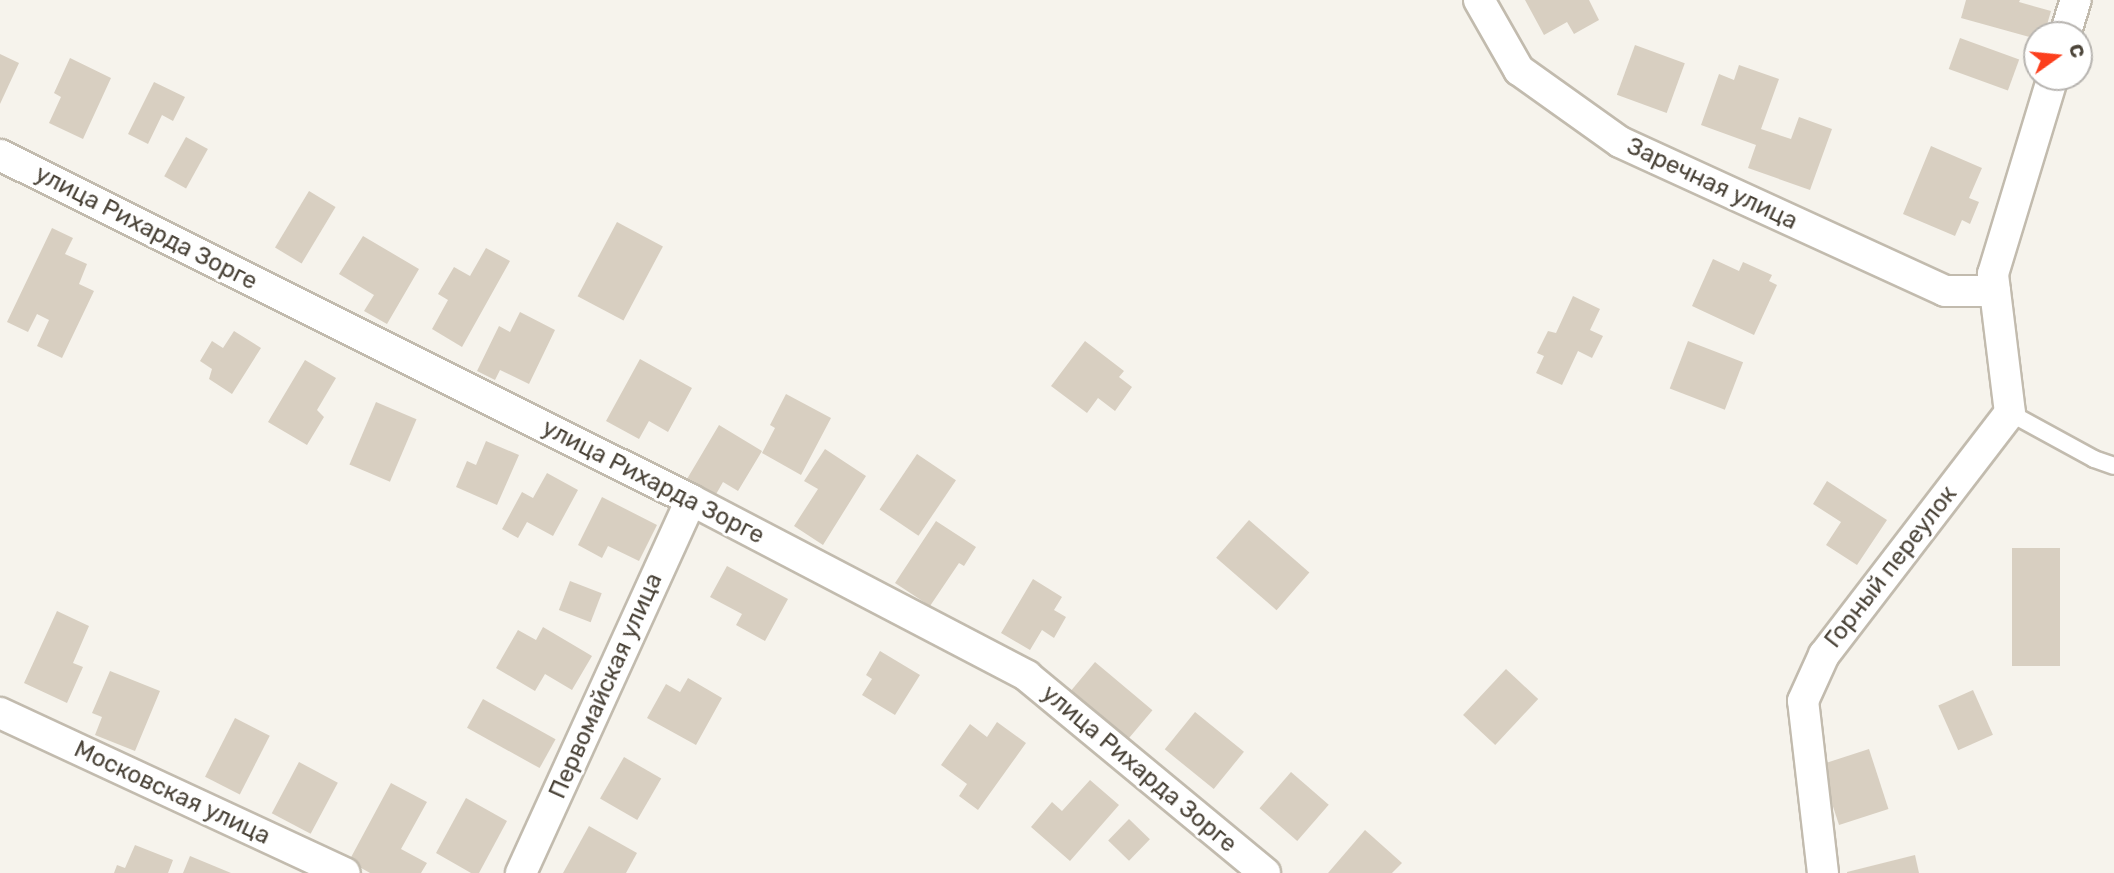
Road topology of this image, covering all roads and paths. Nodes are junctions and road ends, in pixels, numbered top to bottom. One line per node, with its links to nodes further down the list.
1 (1479, 0): 6 (street, Заречная улица)
2 (2076, 0): 3 (street)
3 (2069, 21)
4 (2049, 91): 6 (street)
5 (0, 155): 9 (street, улица Рихарда Зорге)
6 (1994, 283): 7 (street)
7 (2010, 413): 8 (lane); 14 (street, Горный переулок)
8 (2114, 466)
9 (691, 500): 12 (street, Первомайская улица); 13 (street, улица Рихарда Зорге)
10 (0, 713): 11 (street, Московская улица)
11 (345, 873)
12 (521, 873)
13 (1265, 873)
14 (1823, 873)

